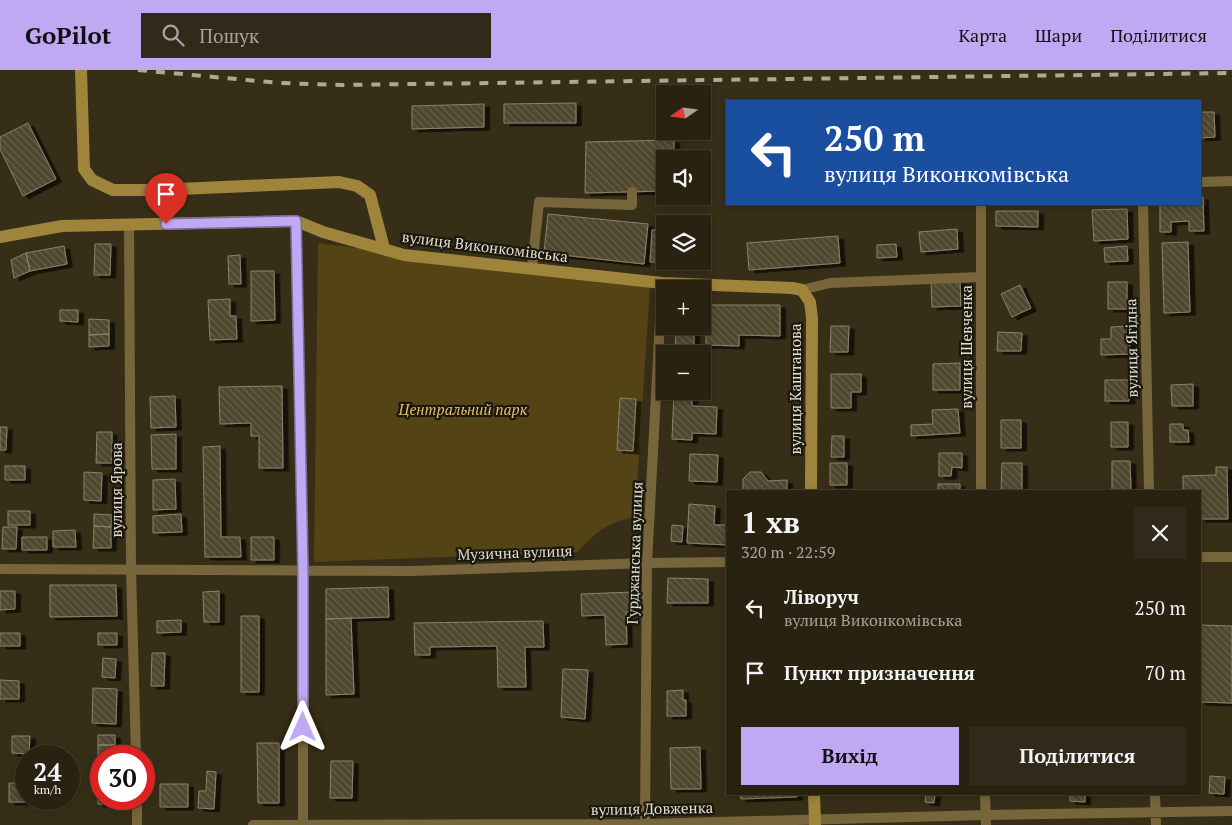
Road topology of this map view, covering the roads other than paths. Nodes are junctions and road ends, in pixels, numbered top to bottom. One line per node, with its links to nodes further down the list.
1 (81, 70): 10 (street)
2 (1232, 180): 3 (street)
3 (1201, 182)
4 (632, 192): 11 (street)
5 (981, 205): 12 (street, вулиця Шевченка)
6 (1143, 205): 19 (street, вулиця Ягідна)
7 (296, 221): 8 (street, вулиця Виконкомівська); 10 (street, вулиця Виконкомівська); 26 (street)
8 (130, 224): 9 (street, вулиця Виконкомівська); 25 (street, вулиця Ярова)
9 (0, 236)
10 (384, 248): 11 (street, вулиця Виконкомівська)
11 (532, 268): 13 (street, вулиця Виконкомівська)
12 (982, 277): 15 (street, вулиця Виконкомівська); 18 (street, вулиця Шевченка)
13 (656, 282)
14 (711, 285): 15 (street, вулиця Виконкомівська)
15 (797, 289): 17 (street, вулиця Каштанова)
16 (659, 335): 22 (street, Гурджанська вулиця)
17 (811, 490)
18 (981, 490)
19 (1149, 490)
20 (1201, 557): 21 (street)
21 (1232, 557)
22 (647, 562): 23 (street, Музична вулиця); 26 (street, Музична вулиця); 36 (street, Гурджанська вулиця)
23 (726, 562)
24 (0, 569): 25 (street, Музична вулиця)
25 (131, 569): 26 (street, Музична вулиця); 27 (street, вулиця Ярова)
26 (303, 571): 39 (street)
27 (136, 745)
28 (814, 795): 35 (street)
29 (985, 795): 34 (street)
30 (1155, 795): 33 (street)
31 (137, 810): 37 (street)
32 (1232, 811): 33 (street, вулиця Довженка)
33 (1156, 812): 34 (street, вулиця Довженка); 40 (street)
34 (986, 820): 35 (street, вулиця Довженка)
35 (815, 822): 36 (street, вулиця Довженка)
36 (645, 824): 39 (street, вулиця Довженка)
37 (137, 825)
38 (253, 825): 39 (street, вулиця Довженка)
39 (303, 825)
40 (1156, 825)

